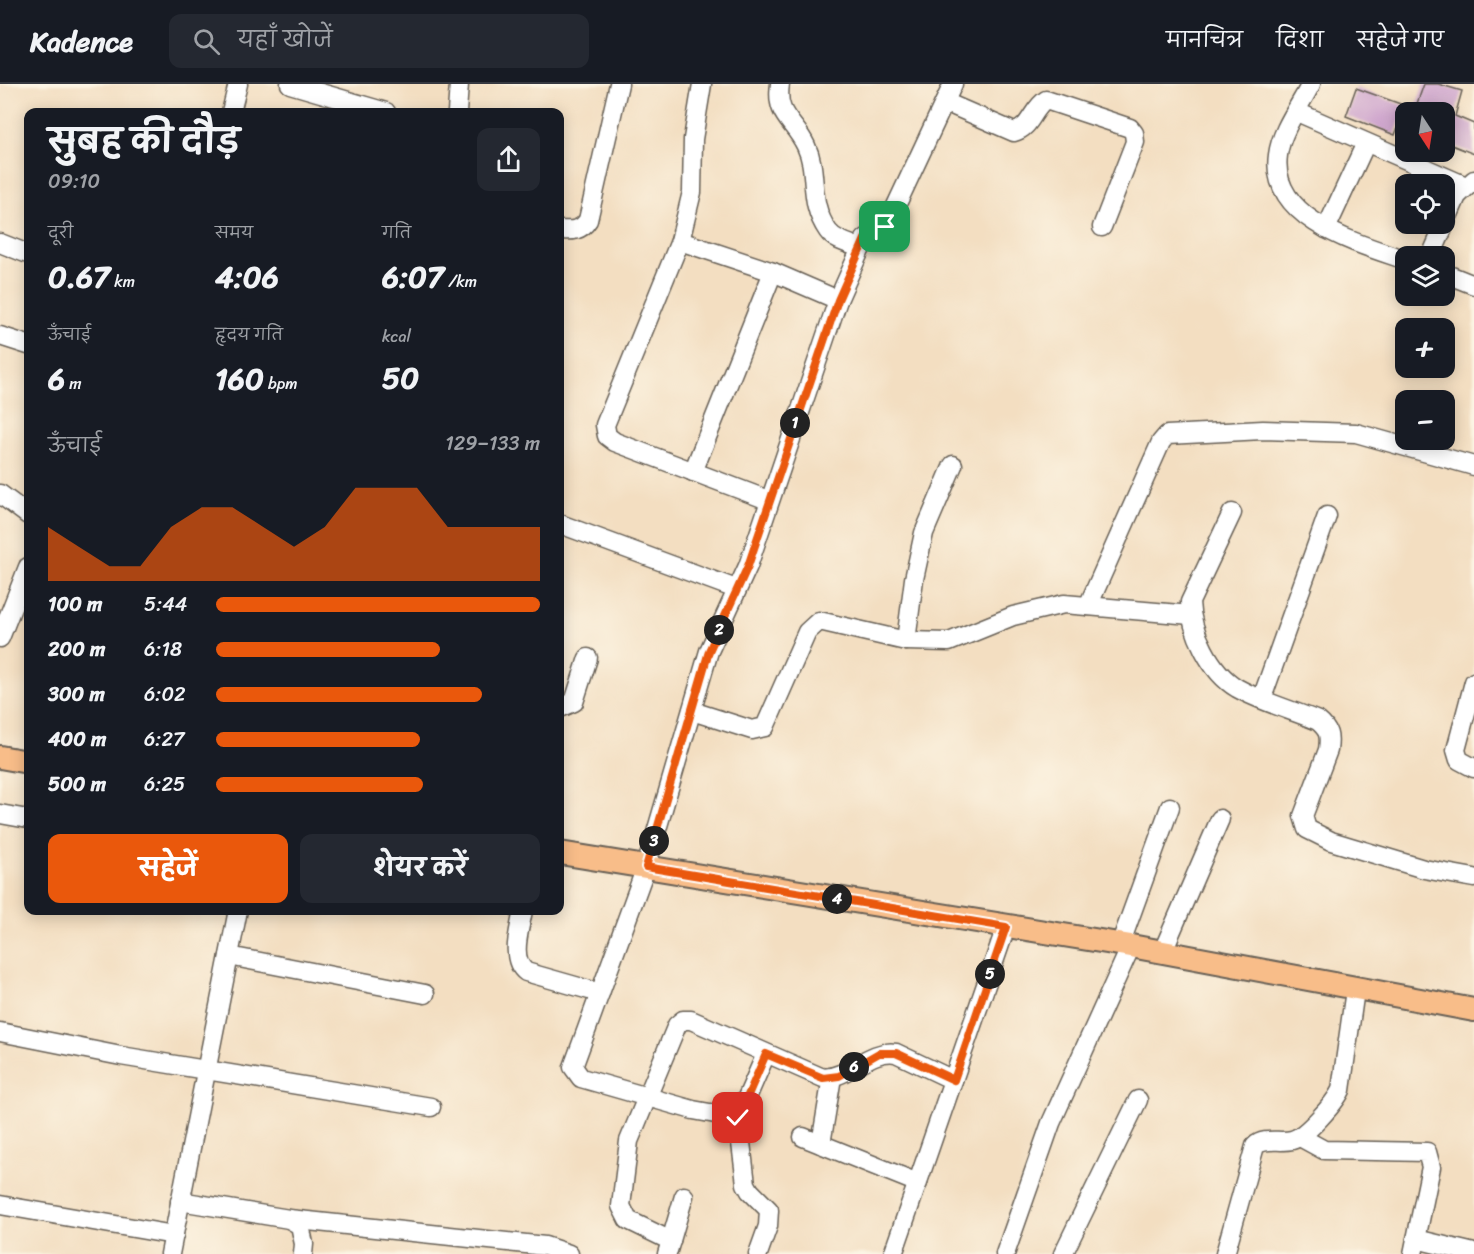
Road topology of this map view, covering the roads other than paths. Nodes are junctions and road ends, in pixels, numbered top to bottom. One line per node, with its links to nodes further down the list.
1 (238, 84): 11 (street)
2 (290, 84): 9 (street)
3 (459, 84): 13 (street)
4 (619, 84): 19 (street)
5 (702, 84): 20 (street)
6 (780, 84): 23 (street)
7 (953, 84): 10 (street)
8 (1311, 84): 14 (street)
9 (334, 91): 12 (street)
10 (945, 102): 17 (street); 23 (street)
11 (232, 108)
12 (376, 108)
13 (457, 108)
14 (1297, 112): 15 (street); 18 (street)
15 (1366, 142): 16 (street); 18 (street)
16 (1470, 183): 22 (street)
17 (1102, 226)
18 (1326, 229): 25 (street)
19 (564, 230)
20 (680, 241): 26 (street); 34 (street)
21 (0, 243): 24 (street)
22 (1435, 246)
23 (861, 248): 29 (street)
24 (24, 252)
25 (1395, 256)
26 (773, 272): 29 (street); 34 (street)
27 (1455, 277): 28 (street)
28 (1474, 285)
29 (838, 300): 36 (street)
30 (0, 336): 31 (street)
31 (24, 344)
32 (953, 465): 46 (street)
33 (1474, 466): 43 (street)
34 (693, 472): 36 (street)
35 (0, 495): 37 (street)
36 (768, 500): 42 (street)
37 (24, 512)
38 (1232, 513): 44 (street)
39 (1327, 516): 49 (street)
40 (564, 525): 42 (street)
41 (24, 577): 45 (street)
42 (736, 589): 51 (street)
43 (1088, 606): 44 (street); 46 (street)
44 (1191, 615): 49 (street)
45 (0, 638)
46 (906, 641): 51 (street)
47 (588, 658): 50 (street)
48 (1474, 682): 54 (street)
49 (1263, 698): 61 (street)
50 (564, 706)
51 (692, 711): 60 (street)
52 (0, 757): 53 (main road)
53 (24, 761)
54 (1474, 768)
55 (1170, 807): 65 (street)
56 (0, 814): 57 (street)
57 (24, 818)
58 (1220, 819): 66 (street)
59 (564, 854): 60 (main road)
60 (646, 867): 64 (main road); 69 (street)
61 (1474, 878)
62 (237, 915): 67 (street)
63 (522, 915): 69 (street)
64 (1006, 927): 65 (main road); 76 (street)
65 (1125, 946): 66 (main road); 98 (street)
66 (1162, 952): 68 (main road)
67 (229, 956): 70 (street); 74 (street)
68 (1355, 990): 71 (main road); 82 (street)
69 (600, 993): 77 (street)
70 (425, 994)
71 (1474, 1010)
72 (0, 1032): 74 (street)
73 (766, 1054): 75 (street); 77 (street); 80 (street)
74 (205, 1070): 79 (street); 86 (street)
75 (832, 1077): 76 (street); 83 (street)
76 (954, 1080): 84 (street)
77 (646, 1096): 80 (street); 91 (street)
78 (1138, 1100): 99 (street)
79 (431, 1107)
80 (738, 1118): 96 (street)
81 (803, 1137): 83 (street)
82 (1302, 1138): 90 (street); 100 (street)
83 (821, 1144): 84 (street)
84 (918, 1183): 97 (street)
85 (684, 1196): 91 (street)
86 (180, 1200): 88 (street); 89 (street)
87 (0, 1205): 89 (street)
88 (289, 1219): 94 (street); 95 (street)
89 (174, 1235): 93 (street)
90 (1415, 1247): 92 (street)
91 (669, 1248)
92 (1474, 1253)
93 (170, 1254)
94 (303, 1254)
95 (569, 1254)
96 (758, 1254)
97 (893, 1254)
98 (1005, 1254)
99 (1063, 1254)
100 (1225, 1254)

